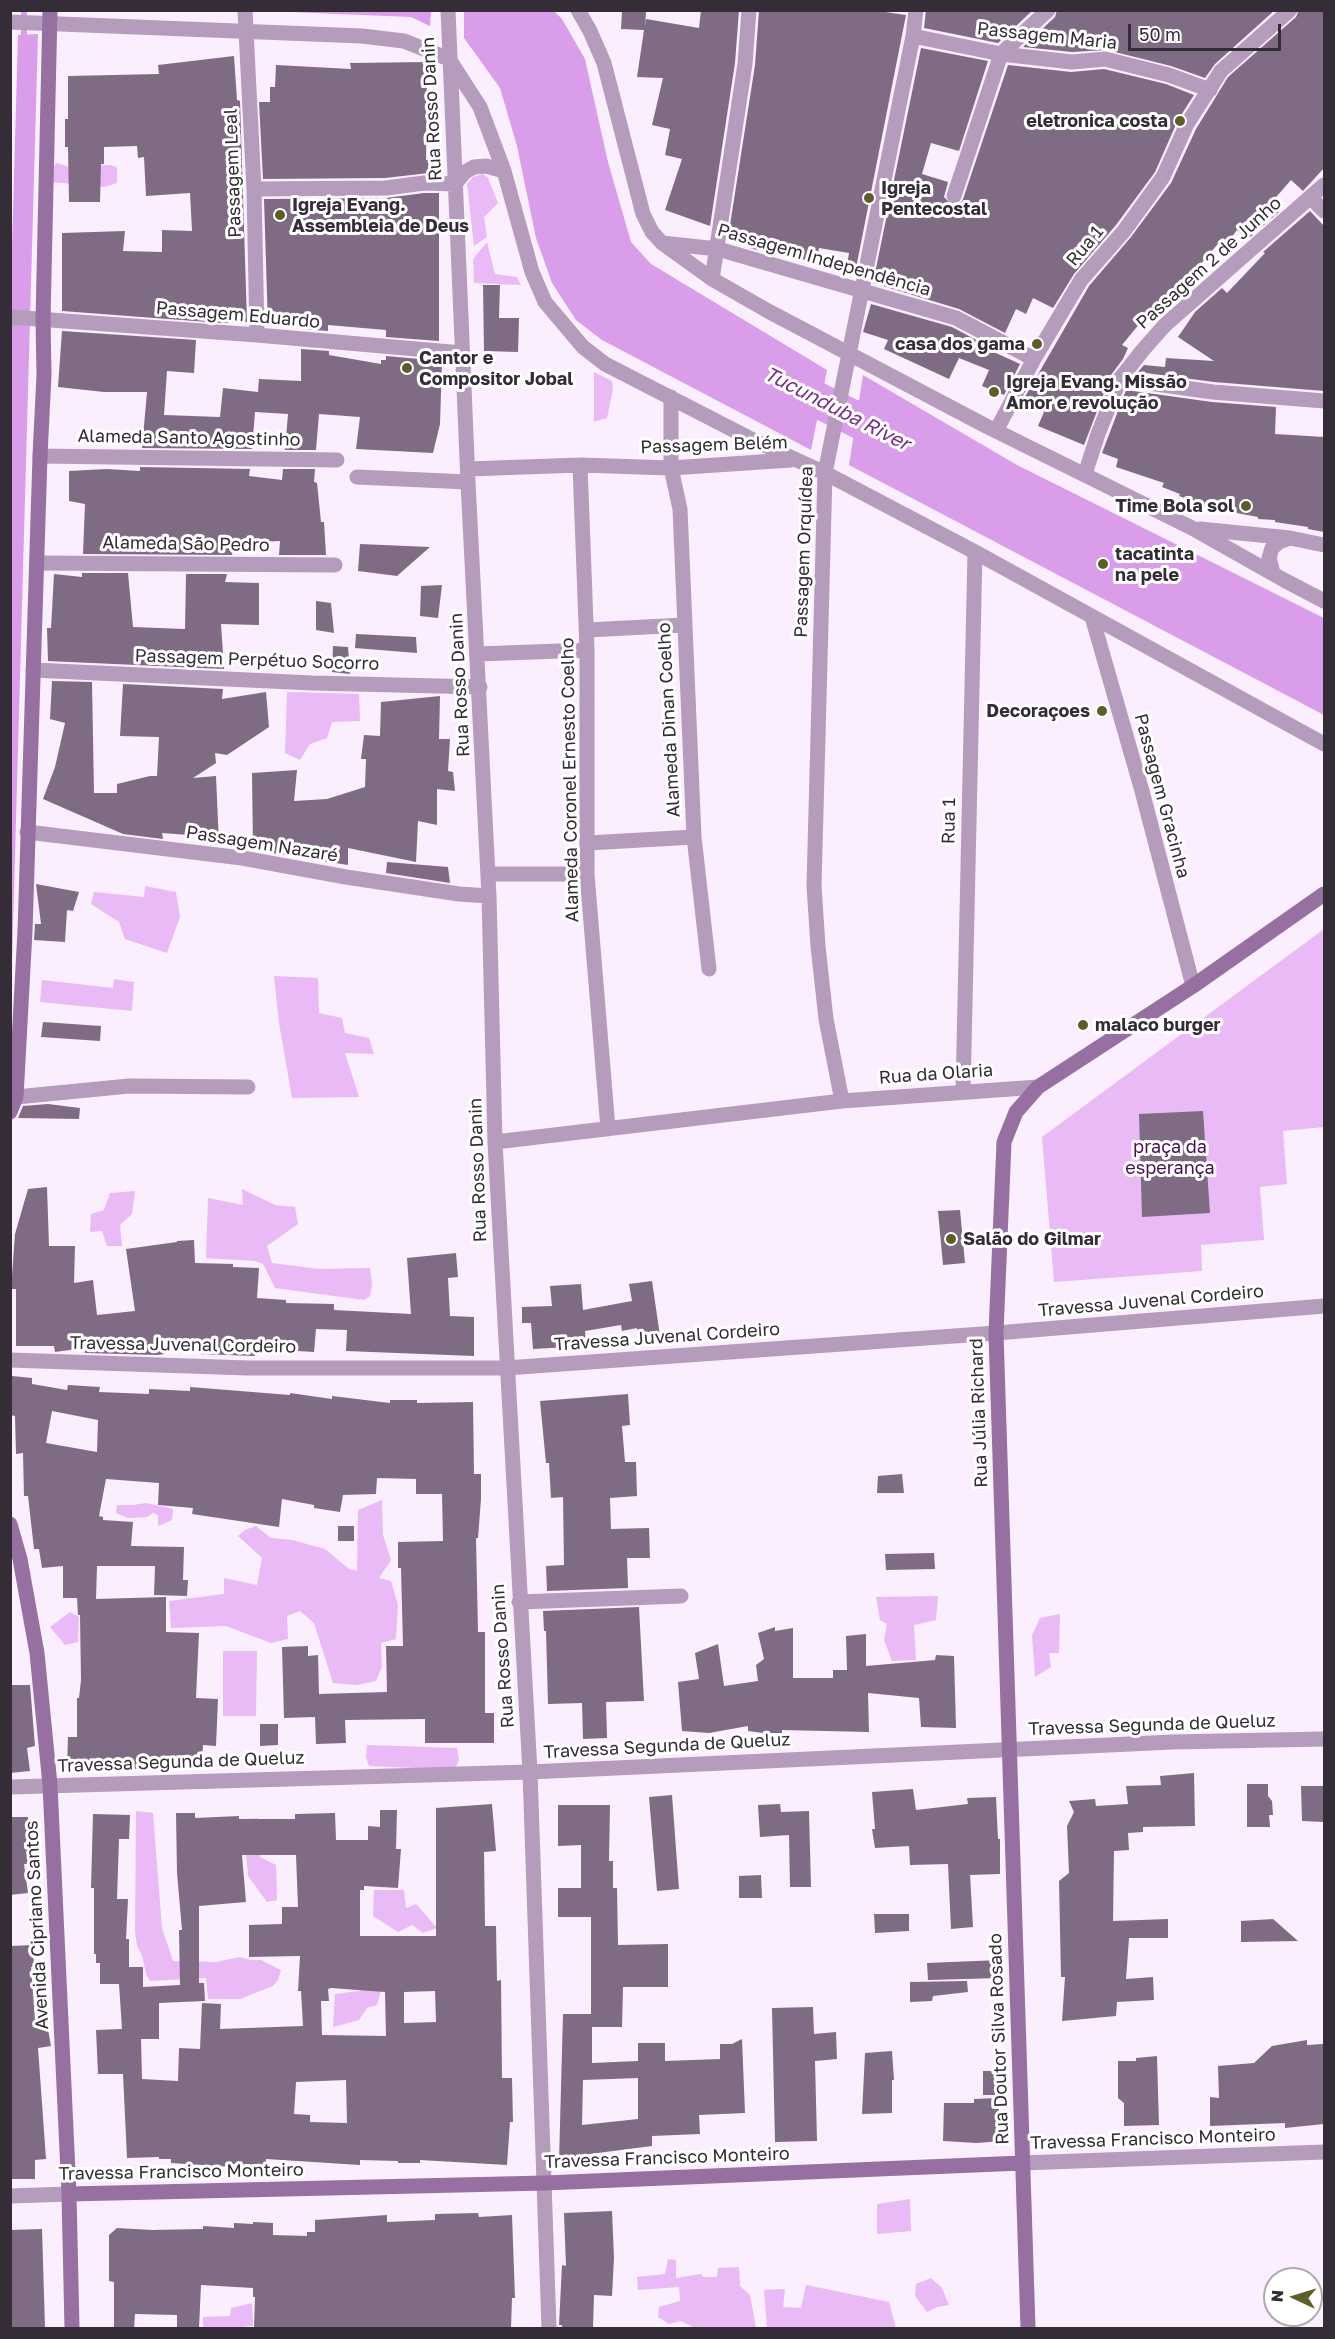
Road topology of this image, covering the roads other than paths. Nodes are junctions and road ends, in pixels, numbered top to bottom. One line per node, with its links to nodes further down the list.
1 (245, 10): 10 (street, Passagem Leal)
2 (578, 10): 22 (street)
3 (749, 10): 23 (street)
4 (916, 10): 11 (street, Passagem Orquídea)
5 (1048, 10): 12 (street)
6 (1290, 10): 14 (street, Rua 1)
7 (448, 12): 13 (street, Rua Rosso Danin)
8 (47, 19): 9 (street); 10 (street); 27 (street)
9 (10, 22)
10 (248, 32): 13 (street); 18 (street, Passagem Leal)
11 (913, 36): 12 (street, Passagem Maria); 25 (street, Passagem Orquídea)
12 (1001, 54): 14 (street, Passagem Maria); 19 (street)
13 (449, 59): 15 (street); 16 (street, Rua Rosso Danin)
14 (1210, 90): 31 (street, Rua 1)
15 (504, 171): 16 (street); 33 (street)
16 (455, 184): 18 (street); 29 (street, Rua Rosso Danin)
17 (1324, 185): 20 (street, Passagem 2 de Junho)
18 (254, 189): 28 (street, Passagem Leal)
19 (954, 196)
20 (1311, 198): 21 (street); 32 (street, Passagem 2 de Junho)
21 (1324, 211)
22 (662, 243): 23 (street, Passagem Independência); 24 (street)
23 (718, 249): 24 (street); 25 (street, Passagem Independência)
24 (712, 279): 30 (street)
25 (861, 289): 30 (street, Passagem Orquídea); 31 (street, Passagem Independência)
26 (10, 317): 27 (street, Passagem Eduardo)
27 (43, 319): 28 (street, Passagem Eduardo); 36 (street)
28 (257, 335): 29 (street, Passagem Eduardo)
29 (462, 353): 43 (street, Rua Rosso Danin)
30 (847, 358): 35 (street); 41 (street, Passagem Orquídea)
31 (1034, 359): 35 (street, Rua 1)
32 (1120, 379): 34 (street); 42 (street, Passagem 2 de Junho)
33 (671, 397): 38 (street); 40 (street, Alameda Dinan Coelho)
34 (1324, 401)
35 (996, 431): 42 (street)
36 (39, 456): 37 (street, Alameda Santo Agostinho); 49 (street)
37 (337, 460)
38 (794, 460): 40 (street, Passagem Belém); 41 (street, Passagem Belém)
39 (580, 465): 40 (street, Passagem Belém); 43 (street, Passagem Belém); 55 (street, Alameda Coronel Ernesto Coelho)
40 (671, 468): 54 (street, Alameda Dinan Coelho)
41 (825, 470): 48 (street, Passagem Belém); 74 (street, Passagem Orquídea)
42 (1085, 474): 45 (street)
43 (468, 476): 44 (street, Passagem Belém); 57 (street, Rua Rosso Danin)
44 (357, 477)
45 (1192, 528): 46 (street); 51 (street)
46 (1290, 538): 47 (street); 51 (street)
47 (1324, 545)
48 (975, 552): 53 (street, Passagem Belém); 72 (street, Rua 1)
49 (38, 563): 50 (street, Alameda São Pedro); 58 (street)
50 (334, 565)
51 (1273, 573): 52 (street)
52 (1324, 601)
53 (1092, 617): 60 (street, Passagem Belém); 69 (street, Passagem Gracinha)
54 (684, 625): 55 (street); 62 (street, Alameda Dinan Coelho)
55 (587, 630): 56 (street, Alameda Coronel Ernesto Coelho)
56 (587, 650): 57 (street); 63 (street, Alameda Coronel Ernesto Coelho)
57 (478, 654): 59 (street, Rua Rosso Danin)
58 (33, 670): 59 (street, Passagem Perpétuo Socorro); 61 (street)
59 (480, 687): 64 (street, Rua Rosso Danin)
60 (1324, 744)
61 (27, 832): 67 (street, Passagem Nazaré); 73 (street)
62 (694, 837): 63 (street); 68 (street, Alameda Dinan Coelho)
63 (588, 843): 65 (street, Alameda Coronel Ernesto Coelho)
64 (488, 874): 65 (street); 67 (street, Rua Rosso Danin)
65 (587, 874): 76 (street, Alameda Coronel Ernesto Coelho)
66 (1324, 894): 69 (street, Rua da Olaria)
67 (489, 896): 77 (street, Rua Rosso Danin)
68 (710, 969)
69 (1193, 986): 71 (street, Rua da Olaria)
70 (248, 1087): 73 (street)
71 (1038, 1087): 72 (street, Rua da Olaria); 79 (street, Rua Júlia Richard)
72 (963, 1092): 74 (street, Rua da Olaria)
73 (16, 1097): 75 (street)
74 (842, 1101): 76 (street, Rua da Olaria)
75 (10, 1112)
76 (608, 1130): 77 (street, Rua da Olaria)
77 (495, 1142): 81 (street, Rua Rosso Danin)
78 (1324, 1306): 79 (street, Travessa Juvenal Cordeiro)
79 (996, 1333): 81 (street, Travessa Juvenal Cordeiro); 86 (street, Rua Júlia Richard)
80 (10, 1360): 81 (street, Travessa Juvenal Cordeiro)
81 (506, 1368): 84 (street, Rua Rosso Danin)
82 (10, 1524): 88 (street, Avenida Cipriano Santos)
83 (681, 1596): 84 (street)
84 (519, 1602): 87 (street, Rua Rosso Danin)
85 (1324, 1739): 86 (street, Travessa Segunda de Queluz)
86 (1011, 1749): 87 (street, Travessa Segunda de Queluz); 91 (street, Rua Doutor Silva Rosado)
87 (530, 1772): 88 (street, Travessa Segunda de Queluz); 92 (street, Rua Rosso Danin)
88 (50, 1785): 89 (street, Travessa Segunda de Queluz); 93 (street, Avenida Cipriano Santos)
89 (10, 1787)
90 (1324, 2152): 91 (street, Travessa Francisco Monteiro)
91 (1022, 2163): 92 (street, Travessa Francisco Monteiro); 97 (street, Rua Doutor Silva Rosado)
92 (545, 2183): 93 (street, Travessa Francisco Monteiro); 96 (street, Rua Rosso Danin)
93 (69, 2194): 94 (street, Travessa Francisco Monteiro); 95 (street, Avenida Cipriano Santos)
94 (10, 2196)
95 (72, 2328)
96 (549, 2328)
97 (1028, 2328)

